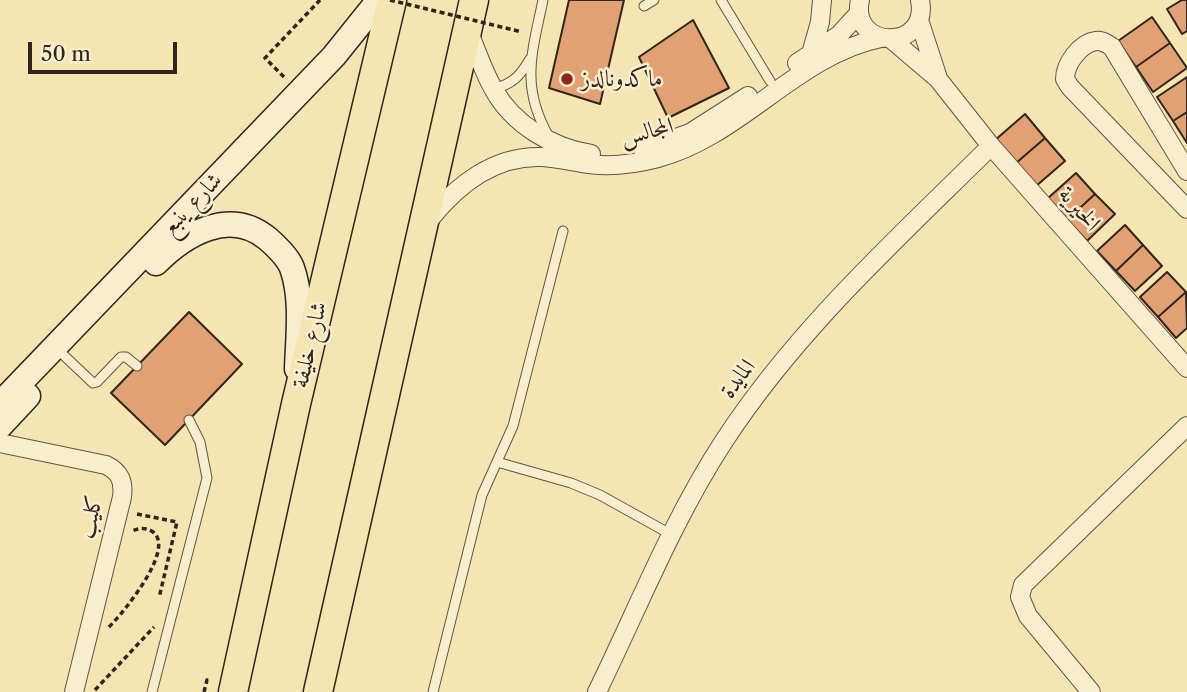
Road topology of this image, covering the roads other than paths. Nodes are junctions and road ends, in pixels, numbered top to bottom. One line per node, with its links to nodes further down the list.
1 (379, 0): 24 (street, شارع ينبع)
2 (391, 0): 29 (main road, شارع خليفة)
3 (474, 0): 11 (main road)
4 (543, 0): 14 (lane)
5 (654, 0): 9 (lane)
6 (722, 0): 16 (lane)
7 (822, 0): 13 (street)
8 (858, 4): 12 (street, الخيرية); 13 (street, المجالس)
9 (644, 6)
10 (921, 6): 12 (street, المجالس); 15 (street, الخيرية)
11 (467, 29): 17 (street, المجالس); 22 (main road)
12 (886, 39): 15 (street, الخيرية); 22 (street, المجالس)
13 (811, 54): 16 (street, المجالس)
14 (531, 57): 17 (lane); 18 (lane)
15 (938, 79): 19 (street, الخيرية)
16 (770, 81): 18 (street, المجالس)
17 (493, 89): 18 (street, المجالس)
18 (552, 142)
19 (991, 146): 27 (street, الخيرية); 35 (street, المايدة)
20 (1187, 171): 21 (street)
21 (1187, 209)
22 (421, 230): 39 (main road)
23 (563, 231): 34 (lane)
24 (117, 292): 25 (street, شارع ينبع); 29 (street, شارع ينبع)
25 (60, 352): 26 (lane); 28 (street, شارع ينبع); 31 (street, شارع ينبع)
26 (137, 366)
27 (1187, 368)
28 (0, 404)
29 (296, 404): 38 (main road, شارع خليفة)
30 (188, 420): 37 (lane)
31 (0, 426)
32 (1187, 426): 42 (street)
33 (0, 443): 36 (street, كليب)
34 (497, 462): 35 (lane); 40 (lane)
35 (673, 535): 41 (street, المايدة)
36 (70, 689)
37 (152, 692)
38 (233, 692)
39 (318, 692)
40 (433, 692)
41 (597, 692)
42 (1091, 692)

